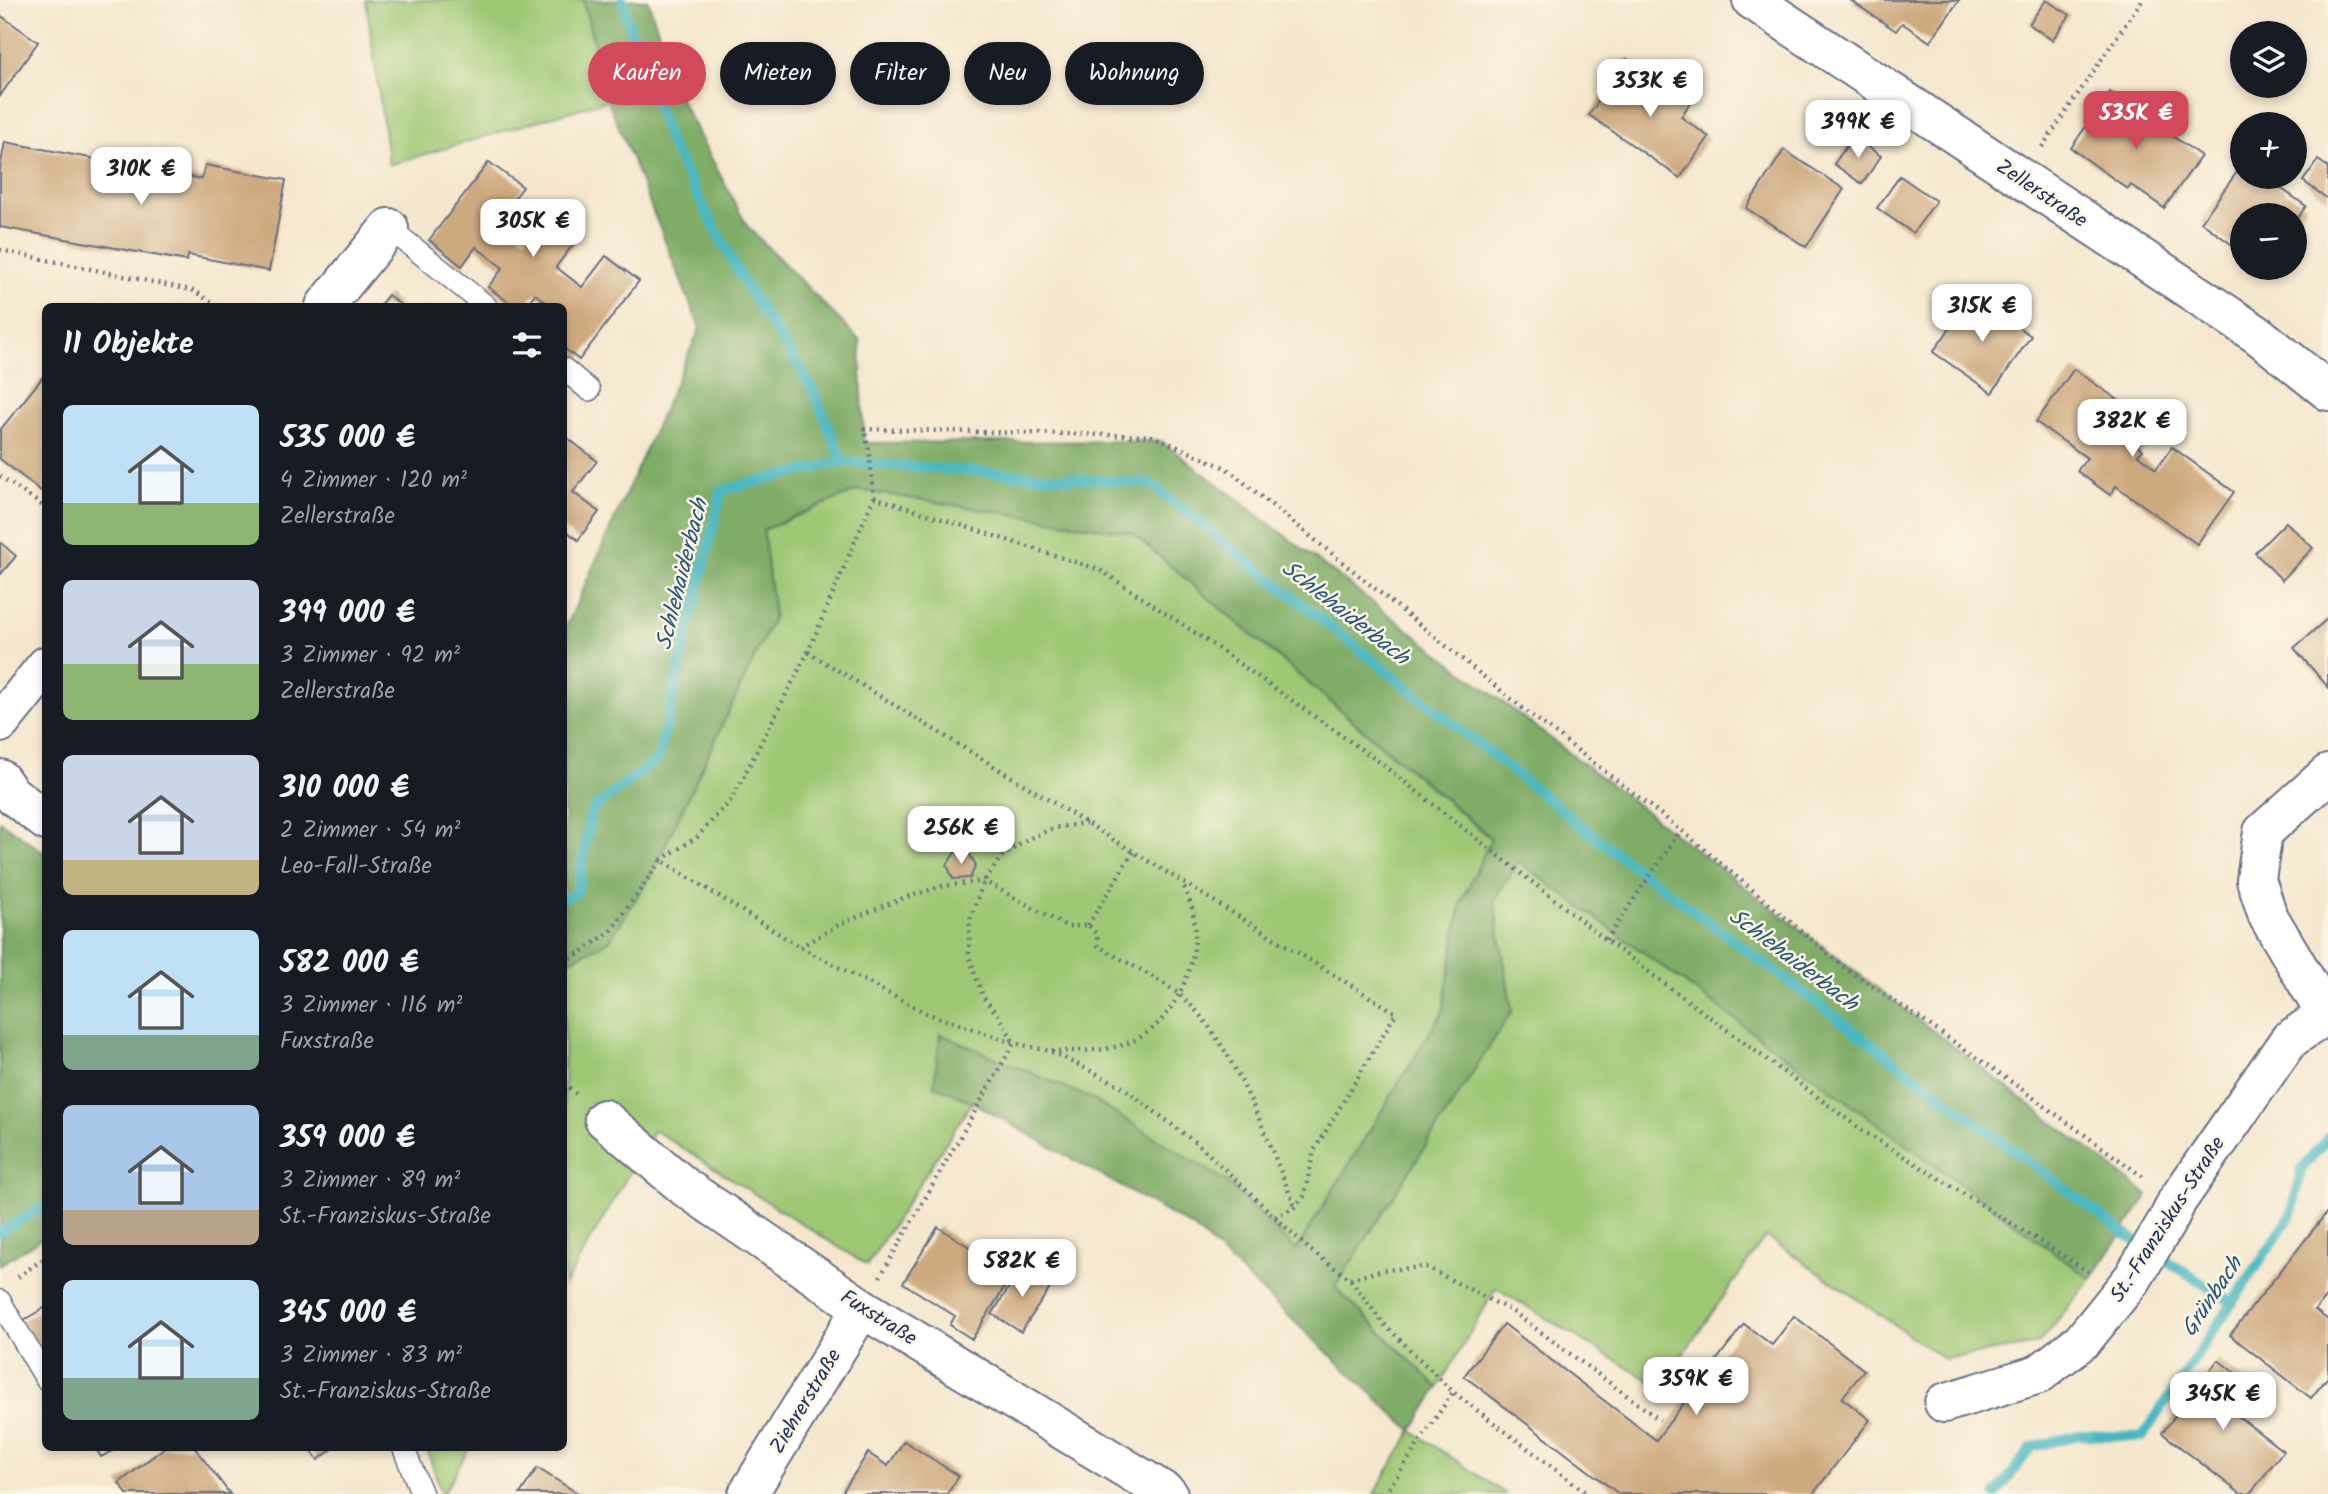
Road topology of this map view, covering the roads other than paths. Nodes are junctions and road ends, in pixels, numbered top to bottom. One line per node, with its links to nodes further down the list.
1 (1752, 0): 7 (street, Zellerstraße)
2 (389, 228): 3 (street); 4 (lane)
3 (327, 303)
4 (482, 303)
5 (567, 372): 6 (lane)
6 (589, 390)
7 (2328, 391)
8 (42, 672): 9 (street)
9 (0, 723)
10 (2328, 774): 13 (street)
11 (0, 779): 12 (street)
12 (42, 818)
13 (2327, 1016): 18 (street, St.-Franziskus-Straße)
14 (604, 1119): 16 (street, Fuxstraße)
15 (5, 1293): 17 (lane)
16 (862, 1308): 21 (street, Ziehrerstraße); 22 (street, Fuxstraße)
17 (42, 1371)
18 (1944, 1402)
19 (405, 1451): 20 (lane)
20 (422, 1494)
21 (748, 1494)
22 (1168, 1494)

